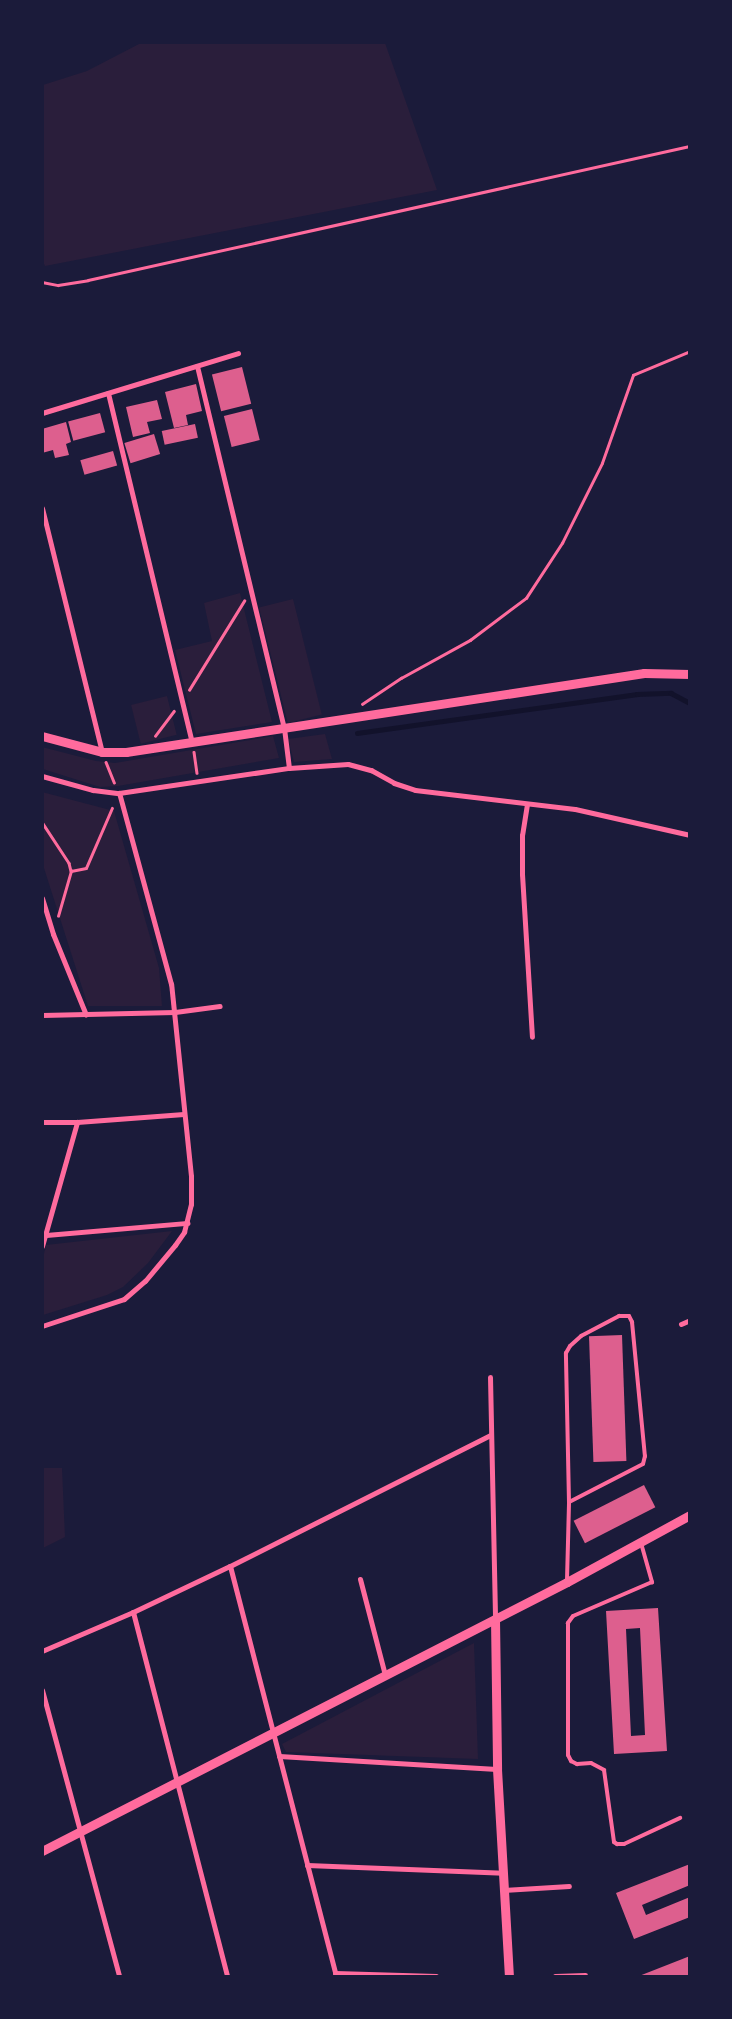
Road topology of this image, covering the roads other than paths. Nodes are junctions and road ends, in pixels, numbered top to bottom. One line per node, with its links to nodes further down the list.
1 (238, 353): 2 (street)
2 (197, 366): 3 (street); 7 (street)
3 (108, 393): 4 (street); 9 (street)
4 (42, 413)
5 (42, 508): 10 (street)
6 (690, 674): 7 (street)
7 (284, 728): 9 (street); 11 (street)
8 (42, 736): 10 (street)
9 (192, 743): 10 (street)
10 (102, 752)
11 (289, 768): 13 (street); 14 (street)
12 (42, 776): 13 (street)
13 (119, 794): 18 (street)
14 (527, 804): 15 (street); 21 (street)
15 (690, 835)
16 (42, 898): 20 (street)
17 (220, 1006): 18 (street)
18 (175, 1012): 20 (street); 22 (street)
19 (42, 1015): 20 (street)
20 (86, 1015)
21 (532, 1037)
22 (184, 1114): 24 (street); 25 (street)
23 (42, 1122): 24 (street)
24 (77, 1122): 26 (street)
25 (187, 1224): 26 (street); 30 (street)
26 (46, 1235): 27 (street)
27 (42, 1246)
28 (690, 1320): 29 (street)
29 (681, 1324)
30 (42, 1326)
31 (490, 1377): 32 (street)
32 (492, 1435): 36 (street); 40 (street)
33 (569, 1502): 33 (lane); 38 (lane)
34 (690, 1515): 35 (street)
35 (640, 1542): 38 (street); 48 (lane)
36 (230, 1566): 39 (street); 44 (street)
37 (360, 1579): 42 (street)
38 (567, 1582): 40 (street)
39 (133, 1612): 41 (street); 47 (street)
40 (495, 1619): 42 (street); 46 (street)
41 (42, 1651)
42 (385, 1675): 44 (street)
43 (42, 1690): 49 (street)
44 (273, 1733): 45 (street); 47 (street)
45 (279, 1756): 46 (street); 51 (street)
46 (497, 1769): 52 (street)
47 (177, 1782): 49 (street); 58 (street)
48 (680, 1818)
49 (80, 1832): 50 (street); 57 (street)
50 (42, 1852)
51 (307, 1865): 52 (street); 55 (street)
52 (503, 1873): 54 (street)
53 (569, 1886): 54 (street)
54 (504, 1890): 60 (street)
55 (336, 1975): 59 (street)
56 (585, 1975): 61 (street)
57 (119, 1976)
58 (227, 1976)
59 (436, 1976)
60 (509, 1976)
61 (555, 1976)

